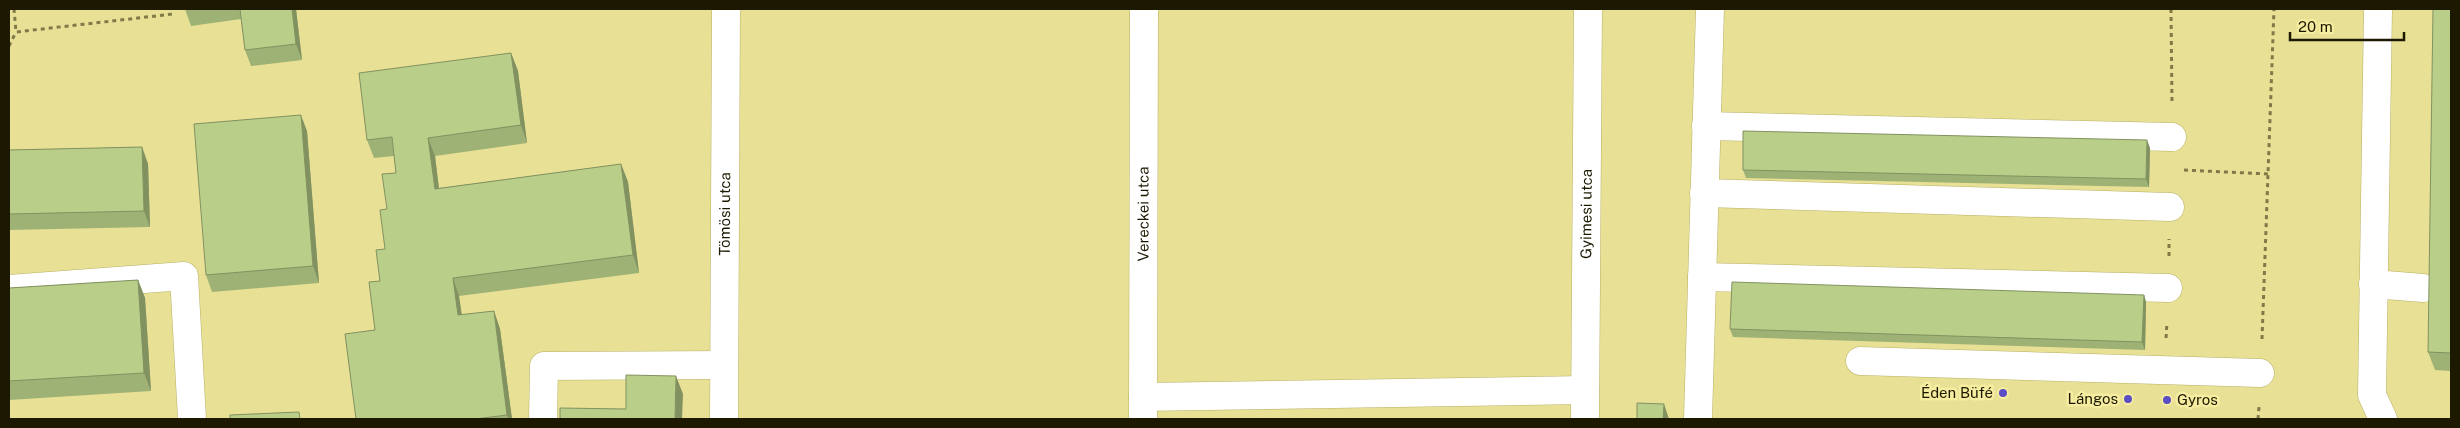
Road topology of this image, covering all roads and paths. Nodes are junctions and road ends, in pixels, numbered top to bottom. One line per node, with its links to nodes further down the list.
1 (14, 9): 9 (path)
2 (726, 9): 23 (street, Tömösi utca)
3 (1144, 9): 26 (street, Vereckei utca)
4 (1588, 9): 25 (street, Gyimesi utca)
5 (1710, 9): 11 (street)
6 (2274, 9): 14 (path)
7 (2378, 9): 18 (street)
8 (173, 14): 9 (path)
9 (16, 32): 10 (path)
10 (9, 46)
11 (1706, 126): 12 (street); 15 (street)
12 (2172, 137)
13 (2181, 169): 14 (path)
14 (2268, 174): 24 (path)
15 (1704, 193): 16 (street); 17 (street)
16 (2170, 207)
17 (1702, 277): 19 (street); 31 (street)
18 (2373, 284): 20 (street); 33 (street)
19 (2168, 288)
20 (2423, 288)
21 (9, 289): 27 (street)
22 (1860, 360): 24 (street)
23 (724, 366): 28 (street); 29 (street, Tömösi utca)
24 (2260, 373): 32 (path)
25 (1585, 390): 26 (street); 30 (street, Gyimesi utca)
26 (1143, 408)
27 (192, 419)
28 (543, 419)
29 (724, 419)
30 (1585, 419)
31 (1698, 419)
32 (2258, 419)
33 (2383, 419)

